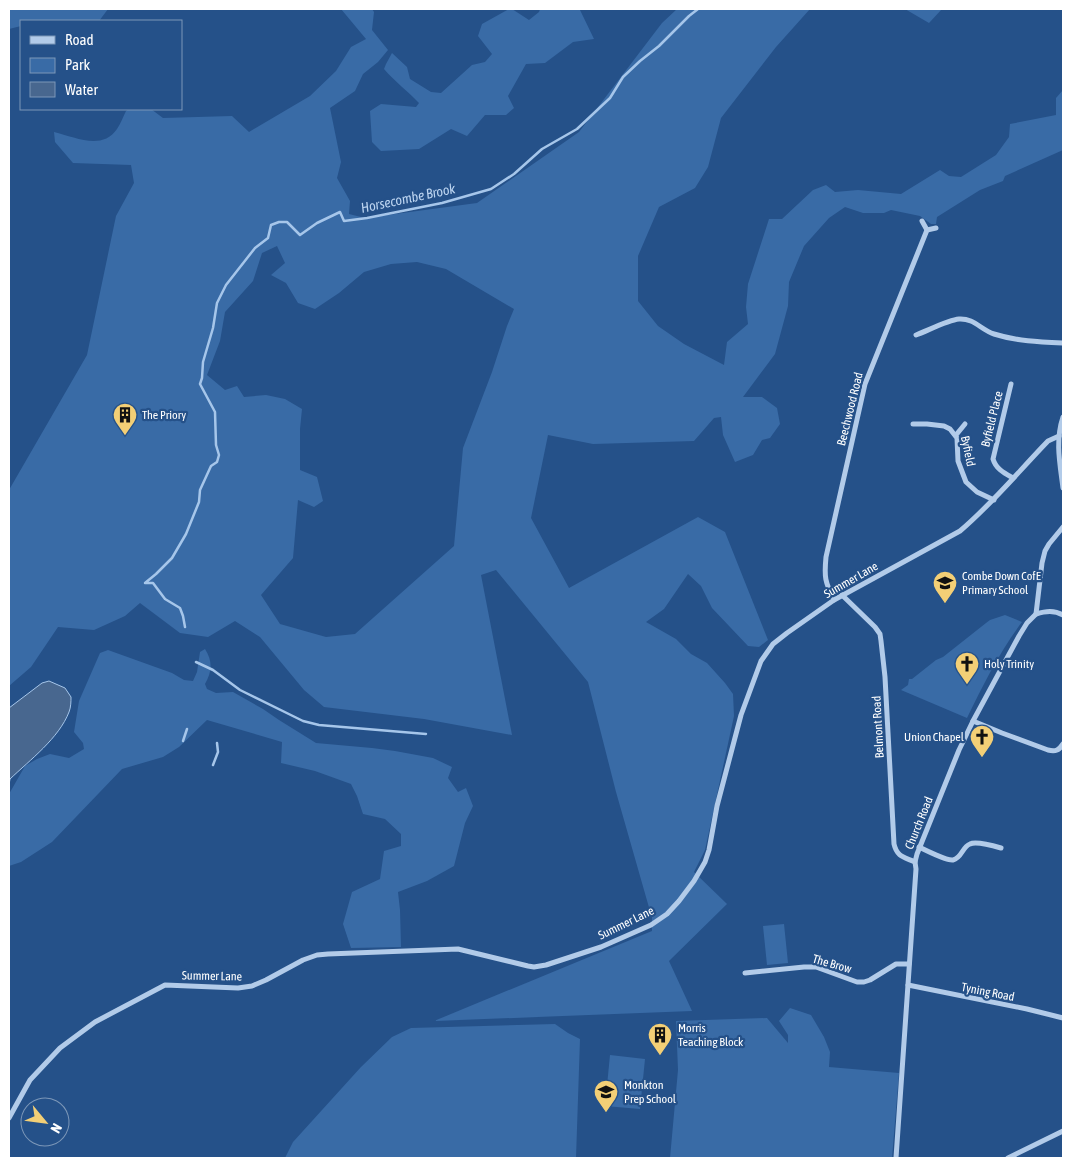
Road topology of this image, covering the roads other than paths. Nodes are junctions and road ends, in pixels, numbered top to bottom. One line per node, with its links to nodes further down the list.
1 (922, 221): 3 (street)
2 (936, 228): 3 (street)
3 (927, 230): 17 (street, Beechwood Road)
4 (916, 335): 5 (street)
5 (1063, 343)
6 (1011, 384): 12 (street, Byfield Place)
7 (1063, 417): 11 (street)
8 (913, 424): 10 (street, Byfield)
9 (965, 424): 10 (street)
10 (956, 435): 14 (street, Byfield)
11 (1059, 436): 12 (street, Summer Lane); 13 (street)
12 (1013, 478): 14 (street, Summer Lane)
13 (1063, 488)
14 (994, 500): 16 (street, Summer Lane)
15 (1063, 527): 18 (street)
16 (842, 595): 17 (street, Summer Lane); 24 (street, Belmont Road)
17 (834, 600): 29 (street, Summer Lane)
18 (1036, 614): 19 (street); 20 (street, Church Road)
19 (1063, 615)
20 (973, 721): 21 (street); 22 (street, Church Road)
21 (1063, 744)
22 (919, 848): 23 (street); 24 (street, Church Road)
23 (1001, 848)
24 (915, 862): 25 (street, Church Road)
25 (909, 964): 26 (street, The Brow); 27 (street, Church Road)
26 (745, 973)
27 (908, 985): 28 (street, Tyning Road); 31 (street, Church Road)
28 (1063, 1018)
29 (9, 1118)
30 (1063, 1131): 32 (street)
31 (896, 1158)
32 (1008, 1158)

